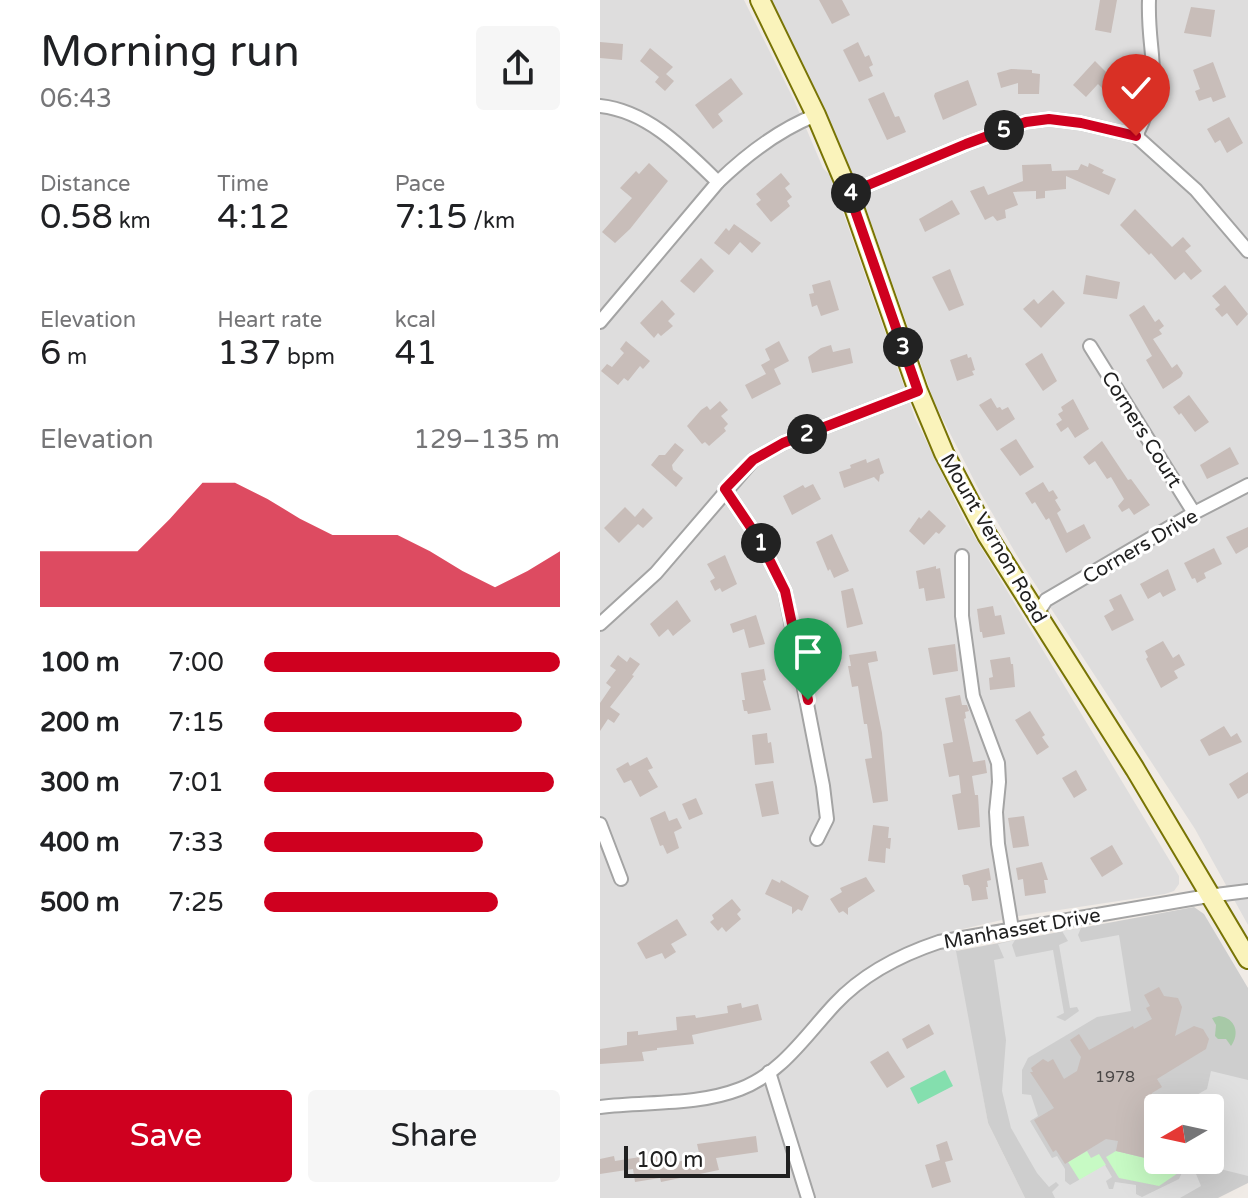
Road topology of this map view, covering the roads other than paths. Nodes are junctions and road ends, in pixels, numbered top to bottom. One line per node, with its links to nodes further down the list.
1 (760, 0): 4 (main road, Mount Vernon Road)
2 (1149, 0): 5 (street)
3 (600, 106): 6 (street)
4 (816, 115): 6 (street); 7 (main road, Mount Vernon Road)
5 (1136, 136): 7 (street); 8 (street)
6 (718, 182): 9 (street)
7 (849, 193): 11 (main road, Mount Vernon Road)
8 (1248, 251)
9 (600, 322)
10 (1090, 346): 14 (street, Corners Court)
11 (918, 391): 13 (street); 16 (main road, Mount Vernon Road)
12 (1248, 485): 14 (street, Corners Drive)
13 (725, 489): 17 (street); 19 (street)
14 (1194, 513): 16 (street, Corners Drive)
15 (962, 556): 23 (street)
16 (1037, 614): 22 (main road, Mount Vernon Road)
17 (600, 624)
18 (600, 824): 20 (street)
19 (817, 839)
20 (621, 879)
21 (1248, 891): 22 (street, Manhasset Drive)
22 (1208, 896): 23 (street, Manhasset Drive); 24 (main road, Mount Vernon Road)
23 (1012, 929): 25 (street, Manhasset Drive)
24 (1248, 959)
25 (769, 1072): 26 (street, Manhasset Drive); 27 (street)
26 (600, 1107)
27 (808, 1198)

